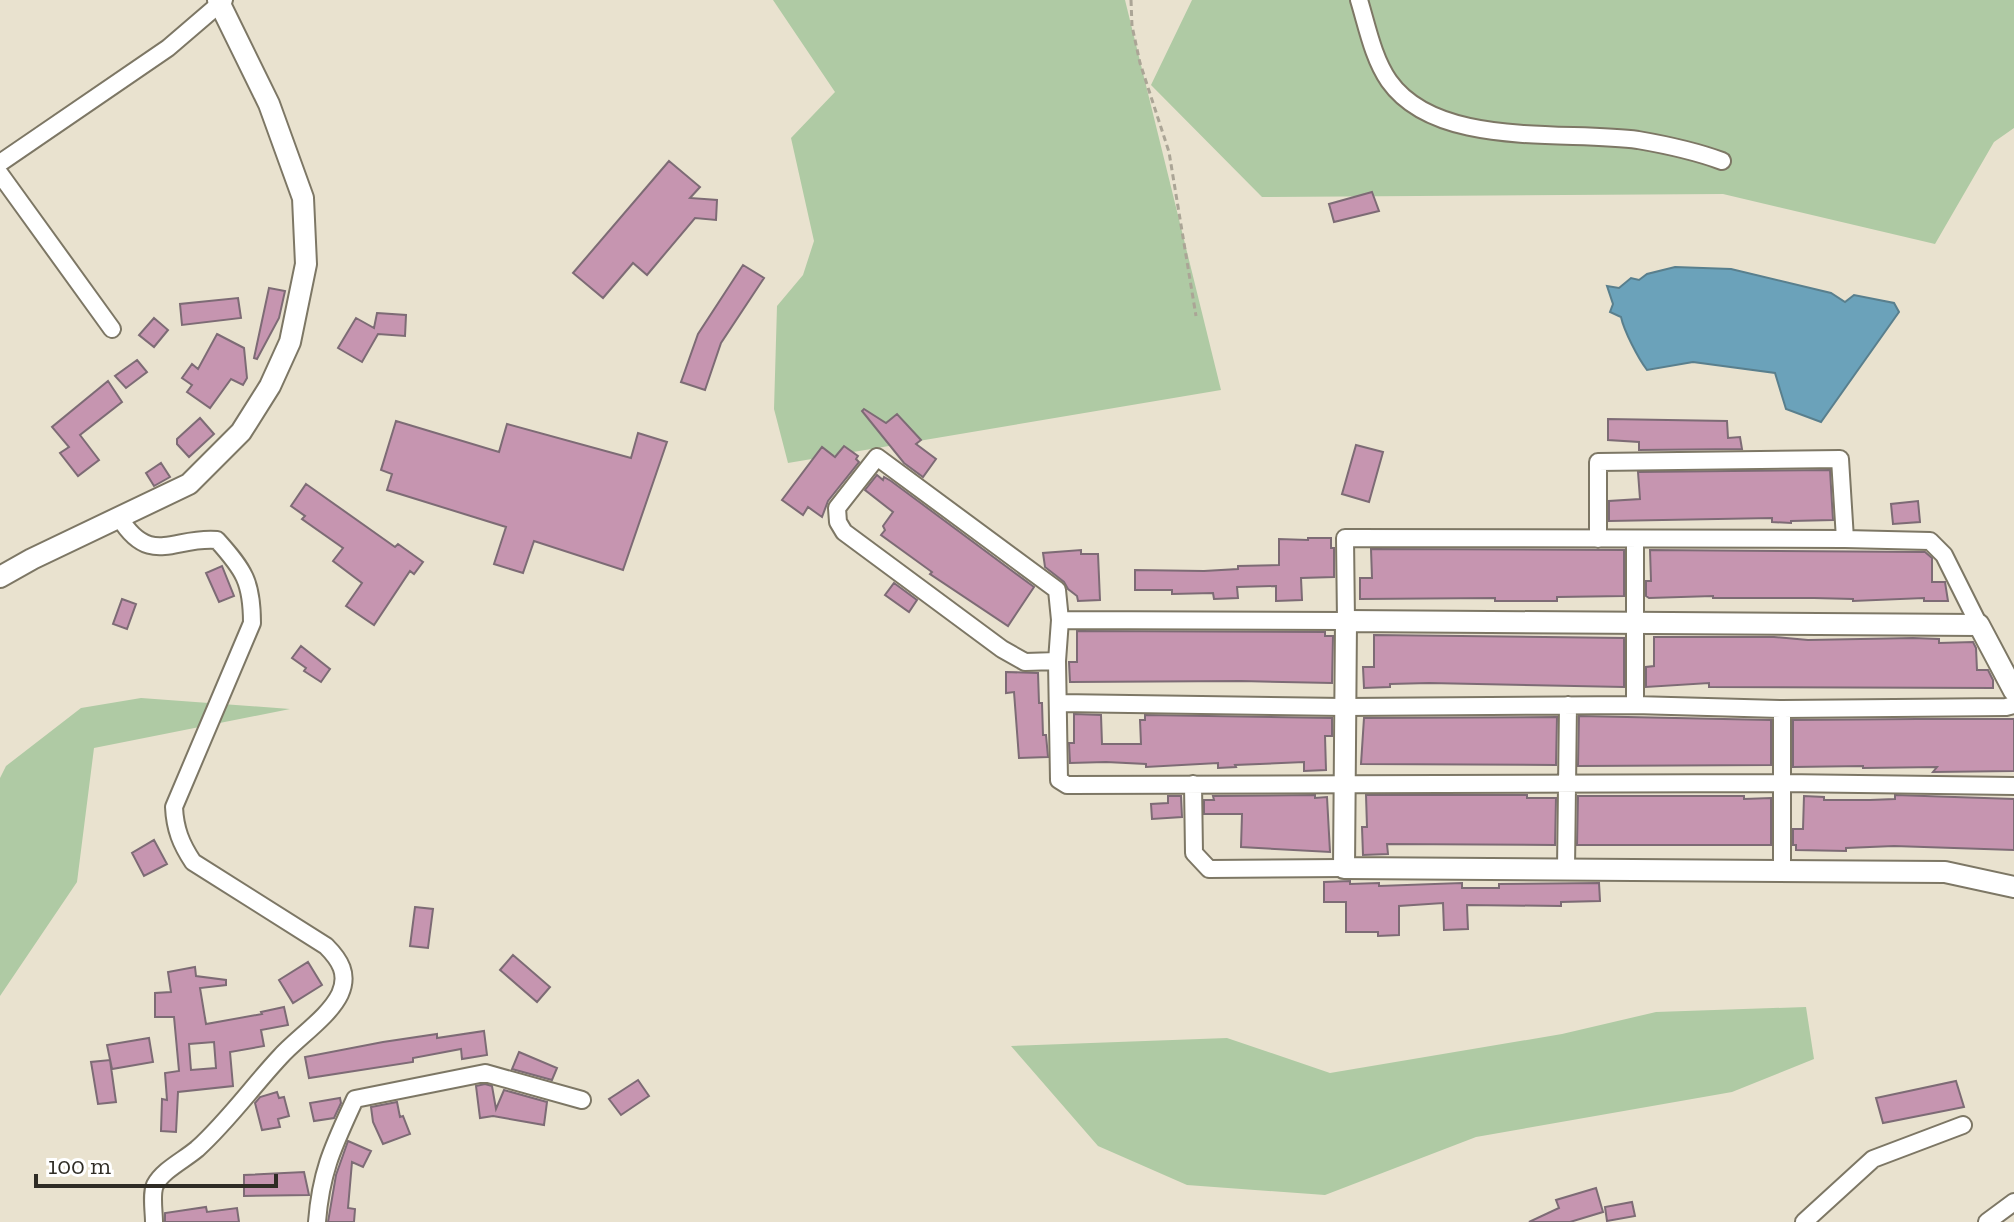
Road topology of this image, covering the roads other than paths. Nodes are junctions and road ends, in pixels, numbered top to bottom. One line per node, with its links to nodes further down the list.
1 (1359, 0): 3 (street)
2 (221, 1): 4 (street); 7 (street)
3 (1722, 161)
4 (0, 163)
5 (0, 174): 6 (street)
6 (112, 329)
7 (119, 517): 11 (street); 36 (street)
8 (1598, 539): 9 (street); 10 (street); 13 (street)
9 (1635, 539): 10 (street); 14 (street)
10 (1845, 539): 15 (street)
11 (0, 577)
12 (1060, 620): 13 (street); 16 (street); 16 (street)
13 (1346, 621): 14 (street); 22 (street)
14 (1634, 622): 15 (street); 20 (street)
15 (1979, 625): 17 (street)
16 (1057, 661): 18 (street)
17 (2014, 691)
18 (1059, 703): 22 (street); 26 (street)
19 (1568, 705): 20 (street); 22 (street); 27 (street)
20 (1635, 705): 23 (street)
21 (2014, 705): 23 (street)
22 (1344, 707): 24 (street)
23 (1782, 709): 25 (street)
24 (1343, 783): 26 (street); 27 (street); 29 (street)
25 (1782, 783): 27 (street); 28 (street); 31 (street)
26 (1193, 784): 29 (street)
27 (1566, 785): 30 (street)
28 (2014, 786)
29 (1344, 868): 30 (street)
30 (1566, 869): 31 (street)
31 (1782, 871): 32 (street)
32 (2014, 887)
33 (582, 1100): 37 (street)
34 (1963, 1125): 38 (street)
35 (2014, 1202): 39 (street)
36 (154, 1222)
37 (317, 1222)
38 (1804, 1222)
39 (1987, 1222)

